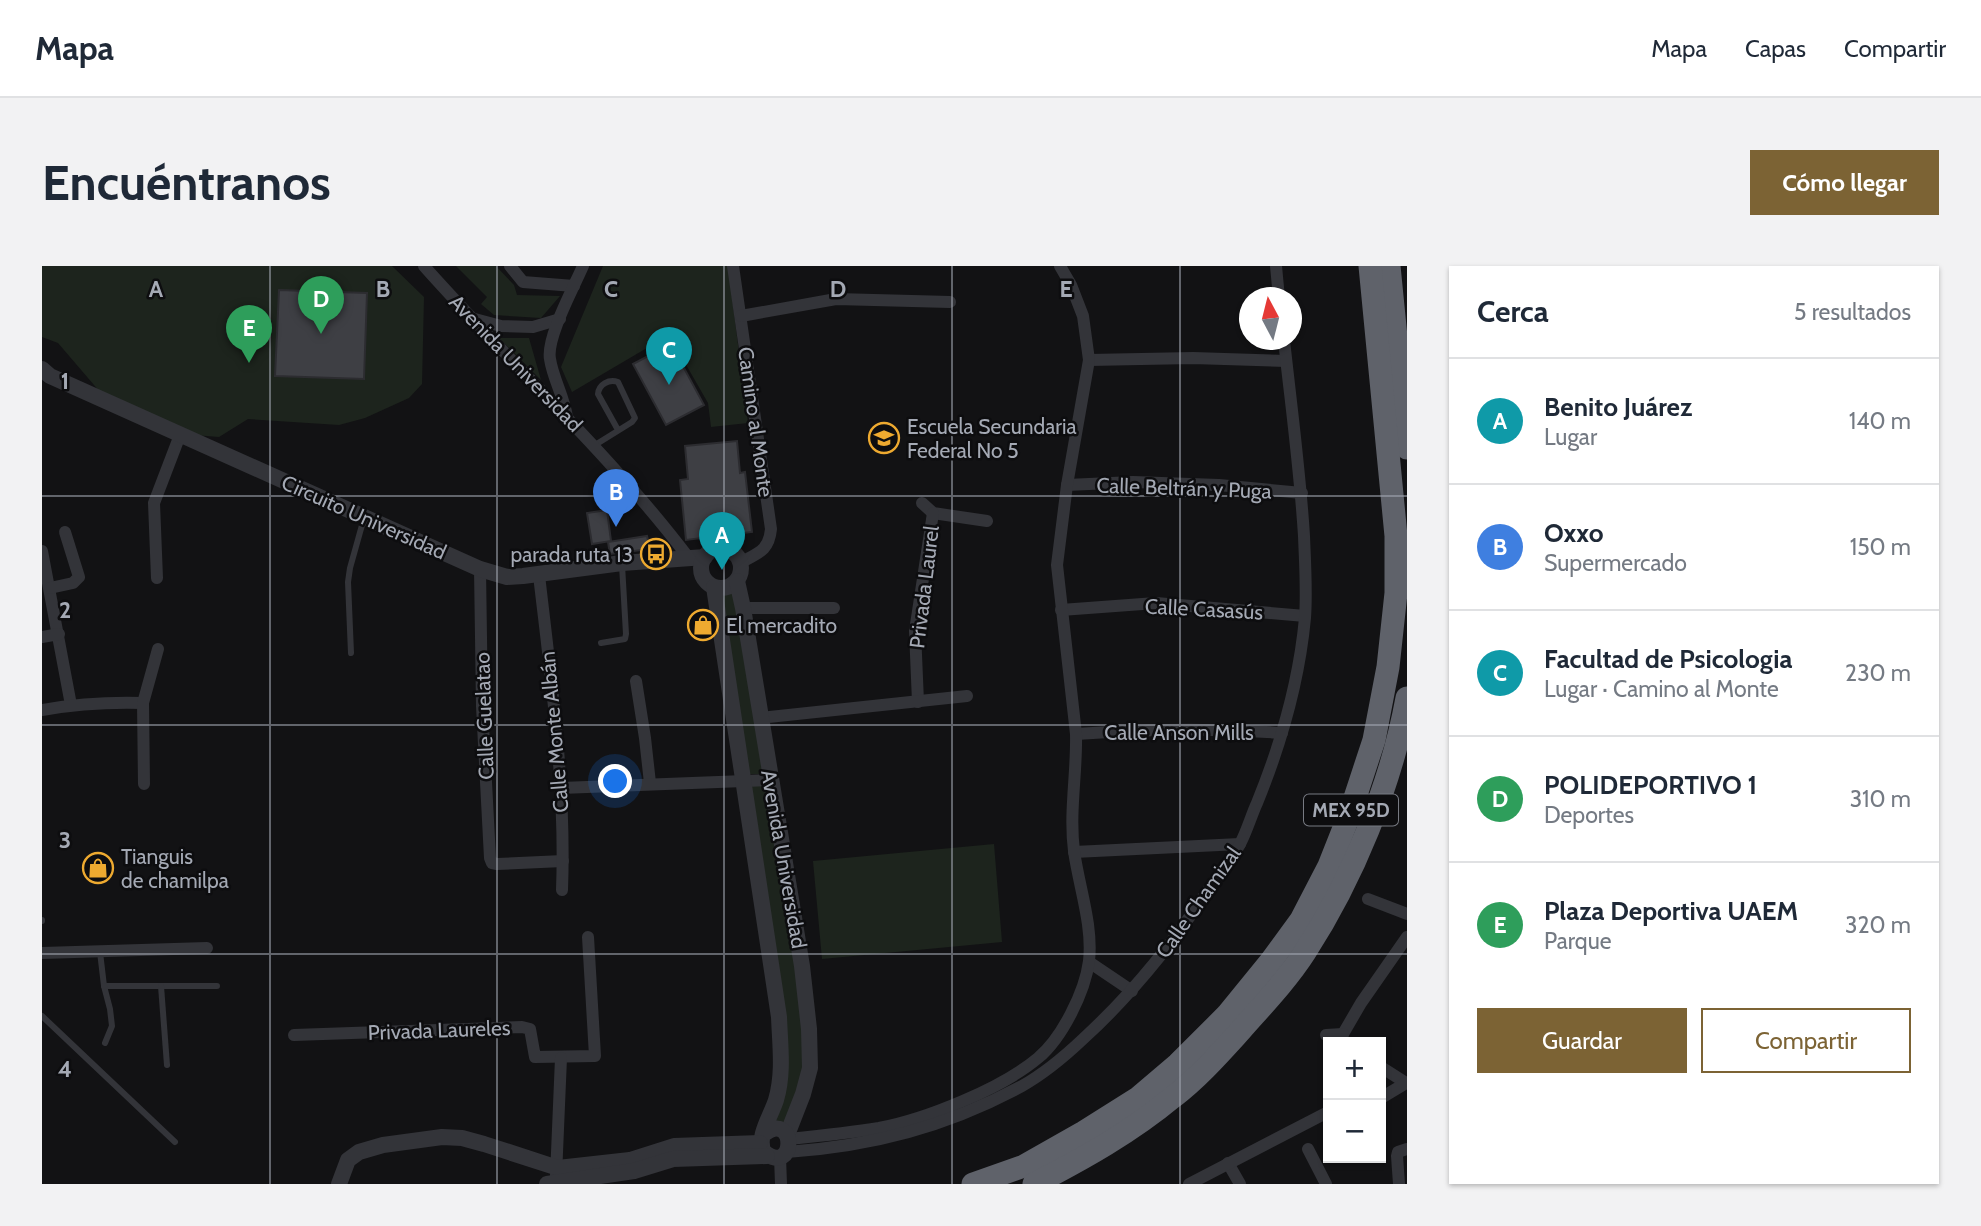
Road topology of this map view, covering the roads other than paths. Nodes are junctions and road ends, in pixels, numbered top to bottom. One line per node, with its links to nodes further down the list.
1 (424, 266): 13 (street, Avenida Universidad)
2 (510, 266): 9 (street)
3 (583, 266): 9 (street)
4 (733, 266): 12 (street, Camino al Monte)
5 (1060, 266): 16 (street, Calle Chamizal)
6 (1276, 266): 10 (street)
7 (1370, 266): 101 (highway, MEX 95D)
8 (1389, 266): 23 (highway)
9 (574, 286): 14 (street)
10 (1278, 287)
11 (950, 302): 12 (street)
12 (741, 316): 34 (street, Camino al Monte)
13 (471, 318): 14 (street); 19 (street, Avenida Universidad)
14 (560, 319): 19 (street)
15 (1285, 350): 17 (street, Calle Chamizal)
16 (1089, 360): 17 (street); 24 (street, Calle Chamizal)
17 (1286, 361): 25 (street, Calle Chamizal)
18 (45, 378): 21 (street, Circuito Universidad)
19 (568, 418): 22 (street, Avenida Universidad)
20 (618, 430): 20 (lane); 22 (lane)
21 (180, 435): 28 (street, Circuito Universidad); 37 (street)
22 (595, 445): 32 (street, Avenida Universidad)
23 (1407, 447)
24 (1067, 485): 25 (street, Calle Beltrán y Puga); 43 (street, Calle Chamizal)
25 (1301, 493): 44 (street, Calle Chamizal)
26 (922, 503): 27 (street)
27 (933, 513): 29 (street); 53 (street, Privada Laurel)
28 (365, 516): 35 (street, Circuito Universidad); 49 (lane)
29 (987, 521)
30 (65, 532): 40 (street)
31 (42, 551): 40 (street)
32 (696, 557): 33 (street, Circuito Universidad); 34 (street); 39 (street)
33 (622, 563): 36 (street, Circuito Universidad); 47 (lane)
34 (740, 563): 38 (street)
35 (480, 569): 36 (street, Circuito Universidad); 67 (street, Calle Guelatao)
36 (539, 575): 64 (street, Calle Monte Albán)
37 (157, 578)
38 (737, 581): 39 (street); 41 (street, Avenida Universidad)
39 (714, 587): 61 (street, Avenida Universidad)
40 (50, 588): 45 (street)
41 (743, 608): 42 (street); 57 (street, Avenida Universidad)
42 (834, 608)
43 (1061, 610): 44 (street, Calle Casasús); 59 (street, Calle Chamizal)
44 (1305, 616): 58 (street, Calle Chamizal)
45 (59, 634): 46 (street); 55 (street)
46 (42, 637)
47 (601, 643)
48 (158, 649): 54 (street)
49 (351, 653)
50 (636, 681): 62 (street)
51 (967, 696): 53 (street)
52 (1407, 698): 102 (highway, MEX 95D)
53 (918, 702): 57 (street)
54 (144, 703): 55 (street); 63 (street)
55 (71, 705): 56 (street)
56 (42, 710)
57 (760, 718): 60 (street, Avenida Universidad)
58 (1282, 733): 59 (street, Calle Anson Mills); 65 (street, Calle Chamizal)
59 (1076, 734): 66 (street, Calle Chamizal)
60 (771, 780): 61 (street); 94 (street, Avenida Universidad)
61 (742, 781): 62 (street); 94 (street, Avenida Universidad)
62 (650, 783): 64 (street)
63 (144, 784)
64 (561, 788): 67 (street, Calle Monte Albán)
65 (1240, 844): 66 (street); 80 (street, Calle Chamizal)
66 (1074, 852): 76 (street, Calle Chamizal)
67 (563, 861): 68 (street, Calle Monte Albán)
68 (562, 890)
69 (1368, 899): 70 (street)
70 (1407, 914)
71 (588, 937): 87 (street)
72 (1407, 937): 85 (street)
73 (207, 948): 75 (street)
74 (42, 953): 75 (street)
75 (100, 953): 77 (lane)
76 (1089, 962): 80 (street); 94 (street, Calle Chamizal)
77 (104, 986): 78 (lane); 86 (lane)
78 (161, 986): 79 (lane); 88 (lane)
79 (217, 986)
80 (1132, 991): 94 (street, Calle Chamizal)
81 (42, 1016): 93 (lane)
82 (294, 1035): 87 (street, Privada Laureles)
83 (1326, 1035): 84 (street)
84 (1341, 1037)
85 (1348, 1037)
86 (105, 1043)
87 (561, 1058): 98 (street)
88 (167, 1065)
89 (1386, 1070): 90 (street)
90 (1406, 1081): 91 (street)
91 (1386, 1095)
92 (1323, 1115): 97 (street)
93 (175, 1142)
94 (776, 1145): 98 (street, Calle Chamizal); 100 (street)
95 (1308, 1149): 105 (street)
96 (1407, 1149): 106 (street)
97 (1228, 1163): 103 (street); 104 (street)
98 (553, 1178): 99 (street)
99 (339, 1184)
100 (781, 1184)
101 (973, 1184)
102 (1034, 1184)
103 (1189, 1184)
104 (1240, 1184)
105 (1326, 1184)
106 (1399, 1184)

